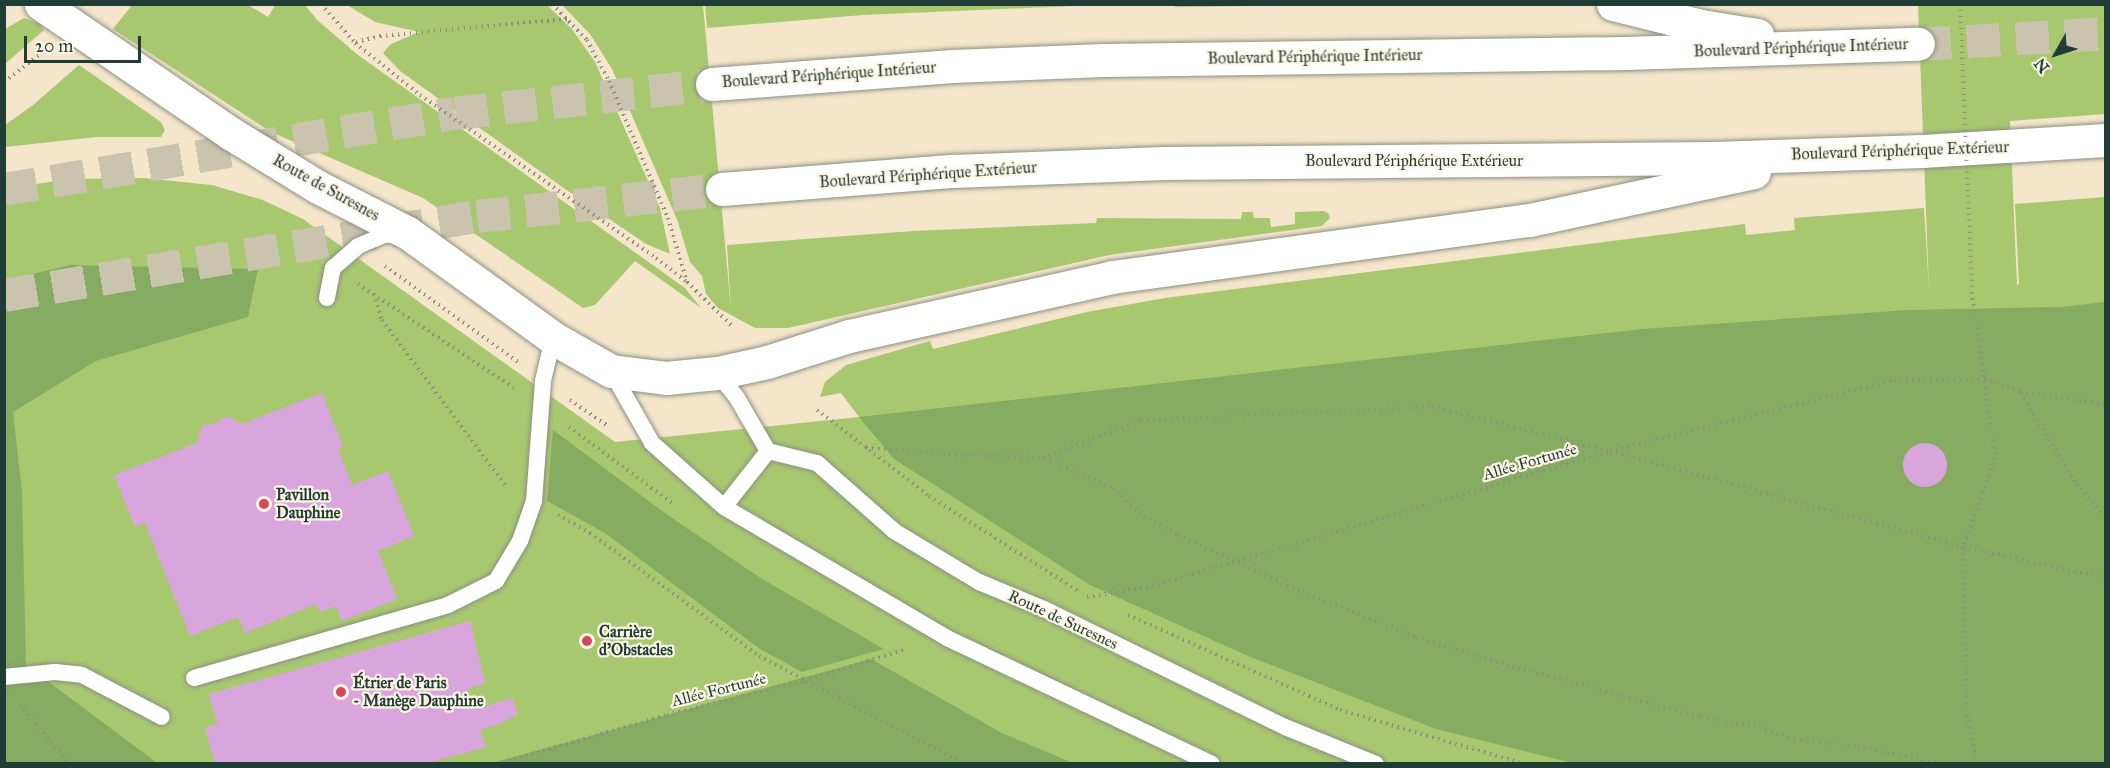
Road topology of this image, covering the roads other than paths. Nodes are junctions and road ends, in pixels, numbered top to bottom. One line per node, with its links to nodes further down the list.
1 (41, 4): 9 (main road, Route de Suresnes)
2 (1613, 4): 4 (main road)
3 (1918, 44): 4 (main road, Boulevard Périphérique Intérieur)
4 (1860, 47): 5 (main road, Boulevard Périphérique Intérieur)
5 (712, 84)
6 (2106, 140): 7 (main road, Boulevard Périphérique Extérieur)
7 (1878, 153): 8 (main road, Boulevard Périphérique Extérieur); 13 (main road, Route de Suresnes)
8 (722, 189)
9 (408, 233): 10 (lane); 11 (main road, Route de Suresnes)
10 (327, 298)
11 (553, 338): 12 (main road, Route de Suresnes); 17 (lane)
12 (611, 371): 13 (main road, Route de Suresnes); 15 (lane)
13 (717, 373): 14 (lane)
14 (768, 451): 15 (lane); 20 (lane, Route de Suresnes)
15 (724, 507): 19 (lane)
16 (4, 677): 18 (lane)
17 (194, 678)
18 (162, 717)
19 (1212, 764)
20 (1376, 764)

